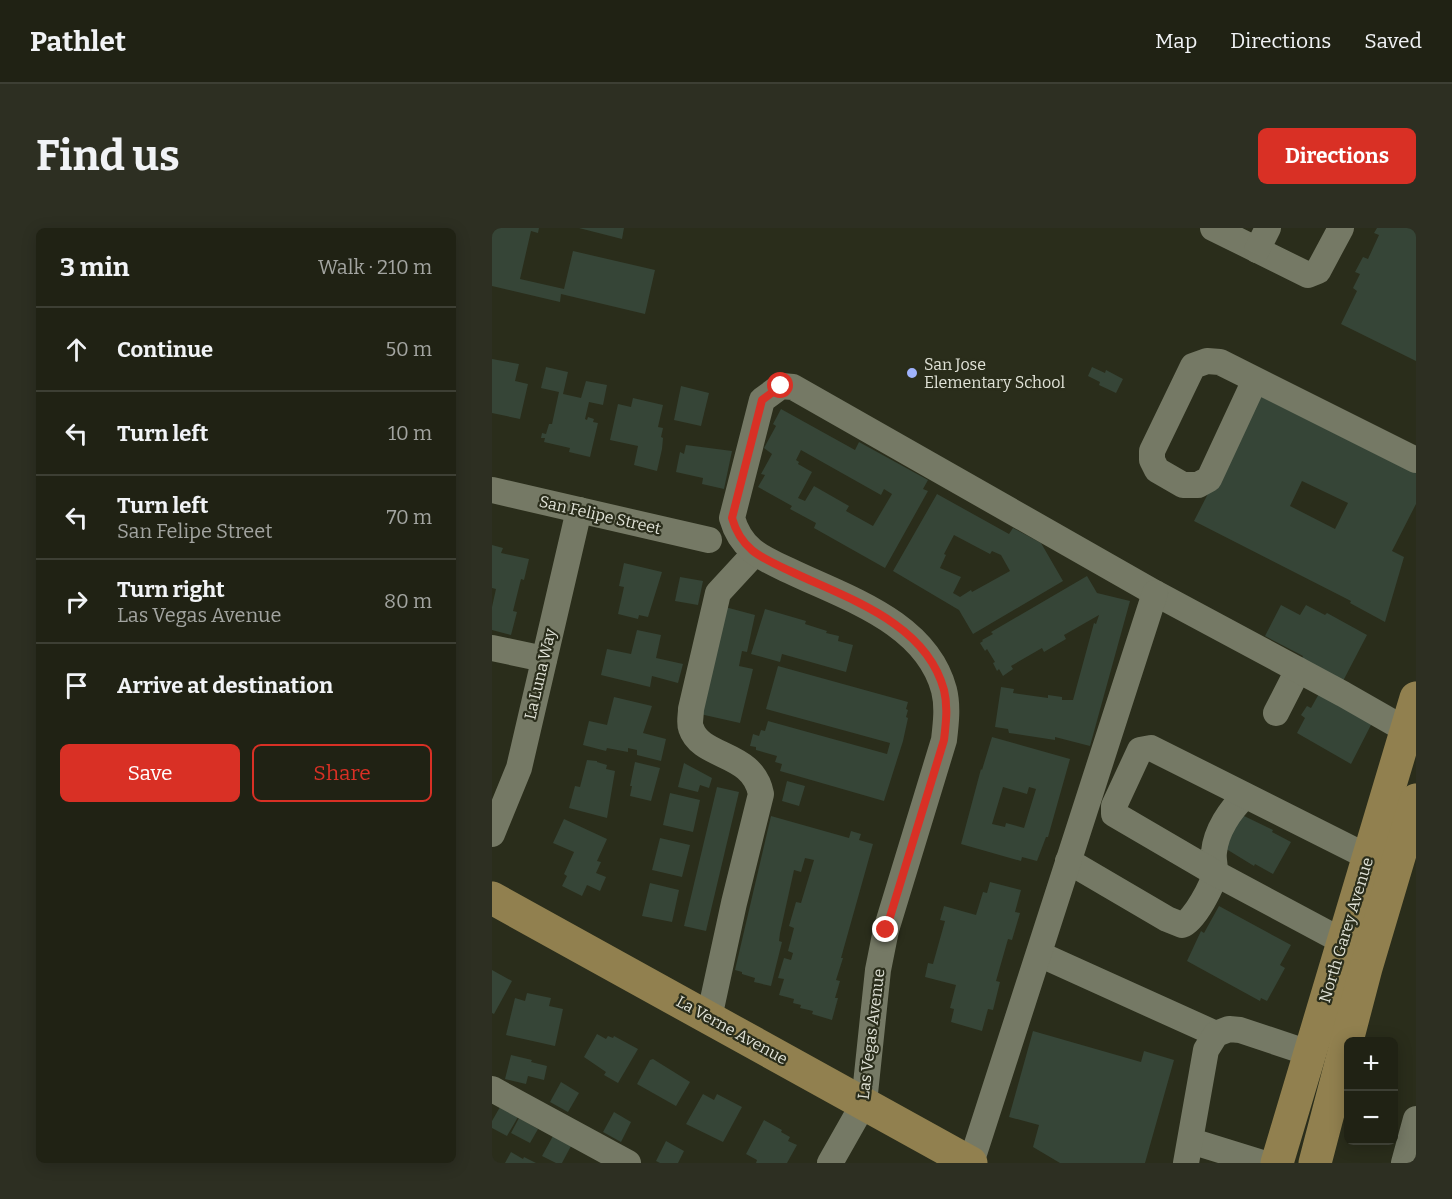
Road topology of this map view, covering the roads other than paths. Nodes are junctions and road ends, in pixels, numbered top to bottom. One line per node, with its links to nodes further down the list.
1 (1213, 228): 3 (street)
2 (1341, 228): 3 (street)
3 (1262, 239)
4 (1255, 380): 4 (street); 5 (street)
5 (1416, 460)
6 (492, 490): 7 (street, San Felipe Street)
7 (579, 510): 8 (street, San Felipe Street); 12 (street, La Luna Way)
8 (709, 540)
9 (754, 554): 10 (street); 28 (street); 32 (street, Las Vegas Avenue)
10 (1155, 593): 13 (street); 18 (street)
11 (492, 648): 12 (street)
12 (544, 659): 21 (street, La Luna Way)
13 (1298, 670): 15 (street); 16 (street)
14 (1416, 698): 16 (main road, North Garey Avenue)
15 (1276, 713)
16 (1406, 730): 22 (main road, North Garey Avenue)
17 (1245, 796): 20 (street); 22 (street); 24 (street)
18 (1089, 800): 20 (street); 23 (street)
19 (1416, 800): 40 (main road, North Garey Avenue)
20 (1114, 814): 24 (street)
21 (492, 834)
22 (1368, 857): 26 (main road, North Garey Avenue)
23 (1068, 861): 24 (street); 27 (street)
24 (1215, 873): 26 (street)
25 (492, 898): 28 (main road, La Verne Avenue)
26 (1342, 941): 30 (main road, North Garey Avenue)
27 (1039, 954): 29 (street); 35 (street)
28 (709, 1018): 32 (main road, La Verne Avenue)
29 (1216, 1034): 30 (street); 34 (street)
30 (1309, 1053): 39 (main road, North Garey Avenue)
31 (492, 1089): 36 (street)
32 (864, 1103): 35 (main road, La Verne Avenue); 37 (street, Las Vegas Avenue)
33 (1416, 1119): 41 (street)
34 (1188, 1152): 38 (street)
35 (960, 1160)
36 (628, 1163)
37 (830, 1163)
38 (1262, 1163)
39 (1277, 1163)
40 (1315, 1163)
41 (1404, 1163)

